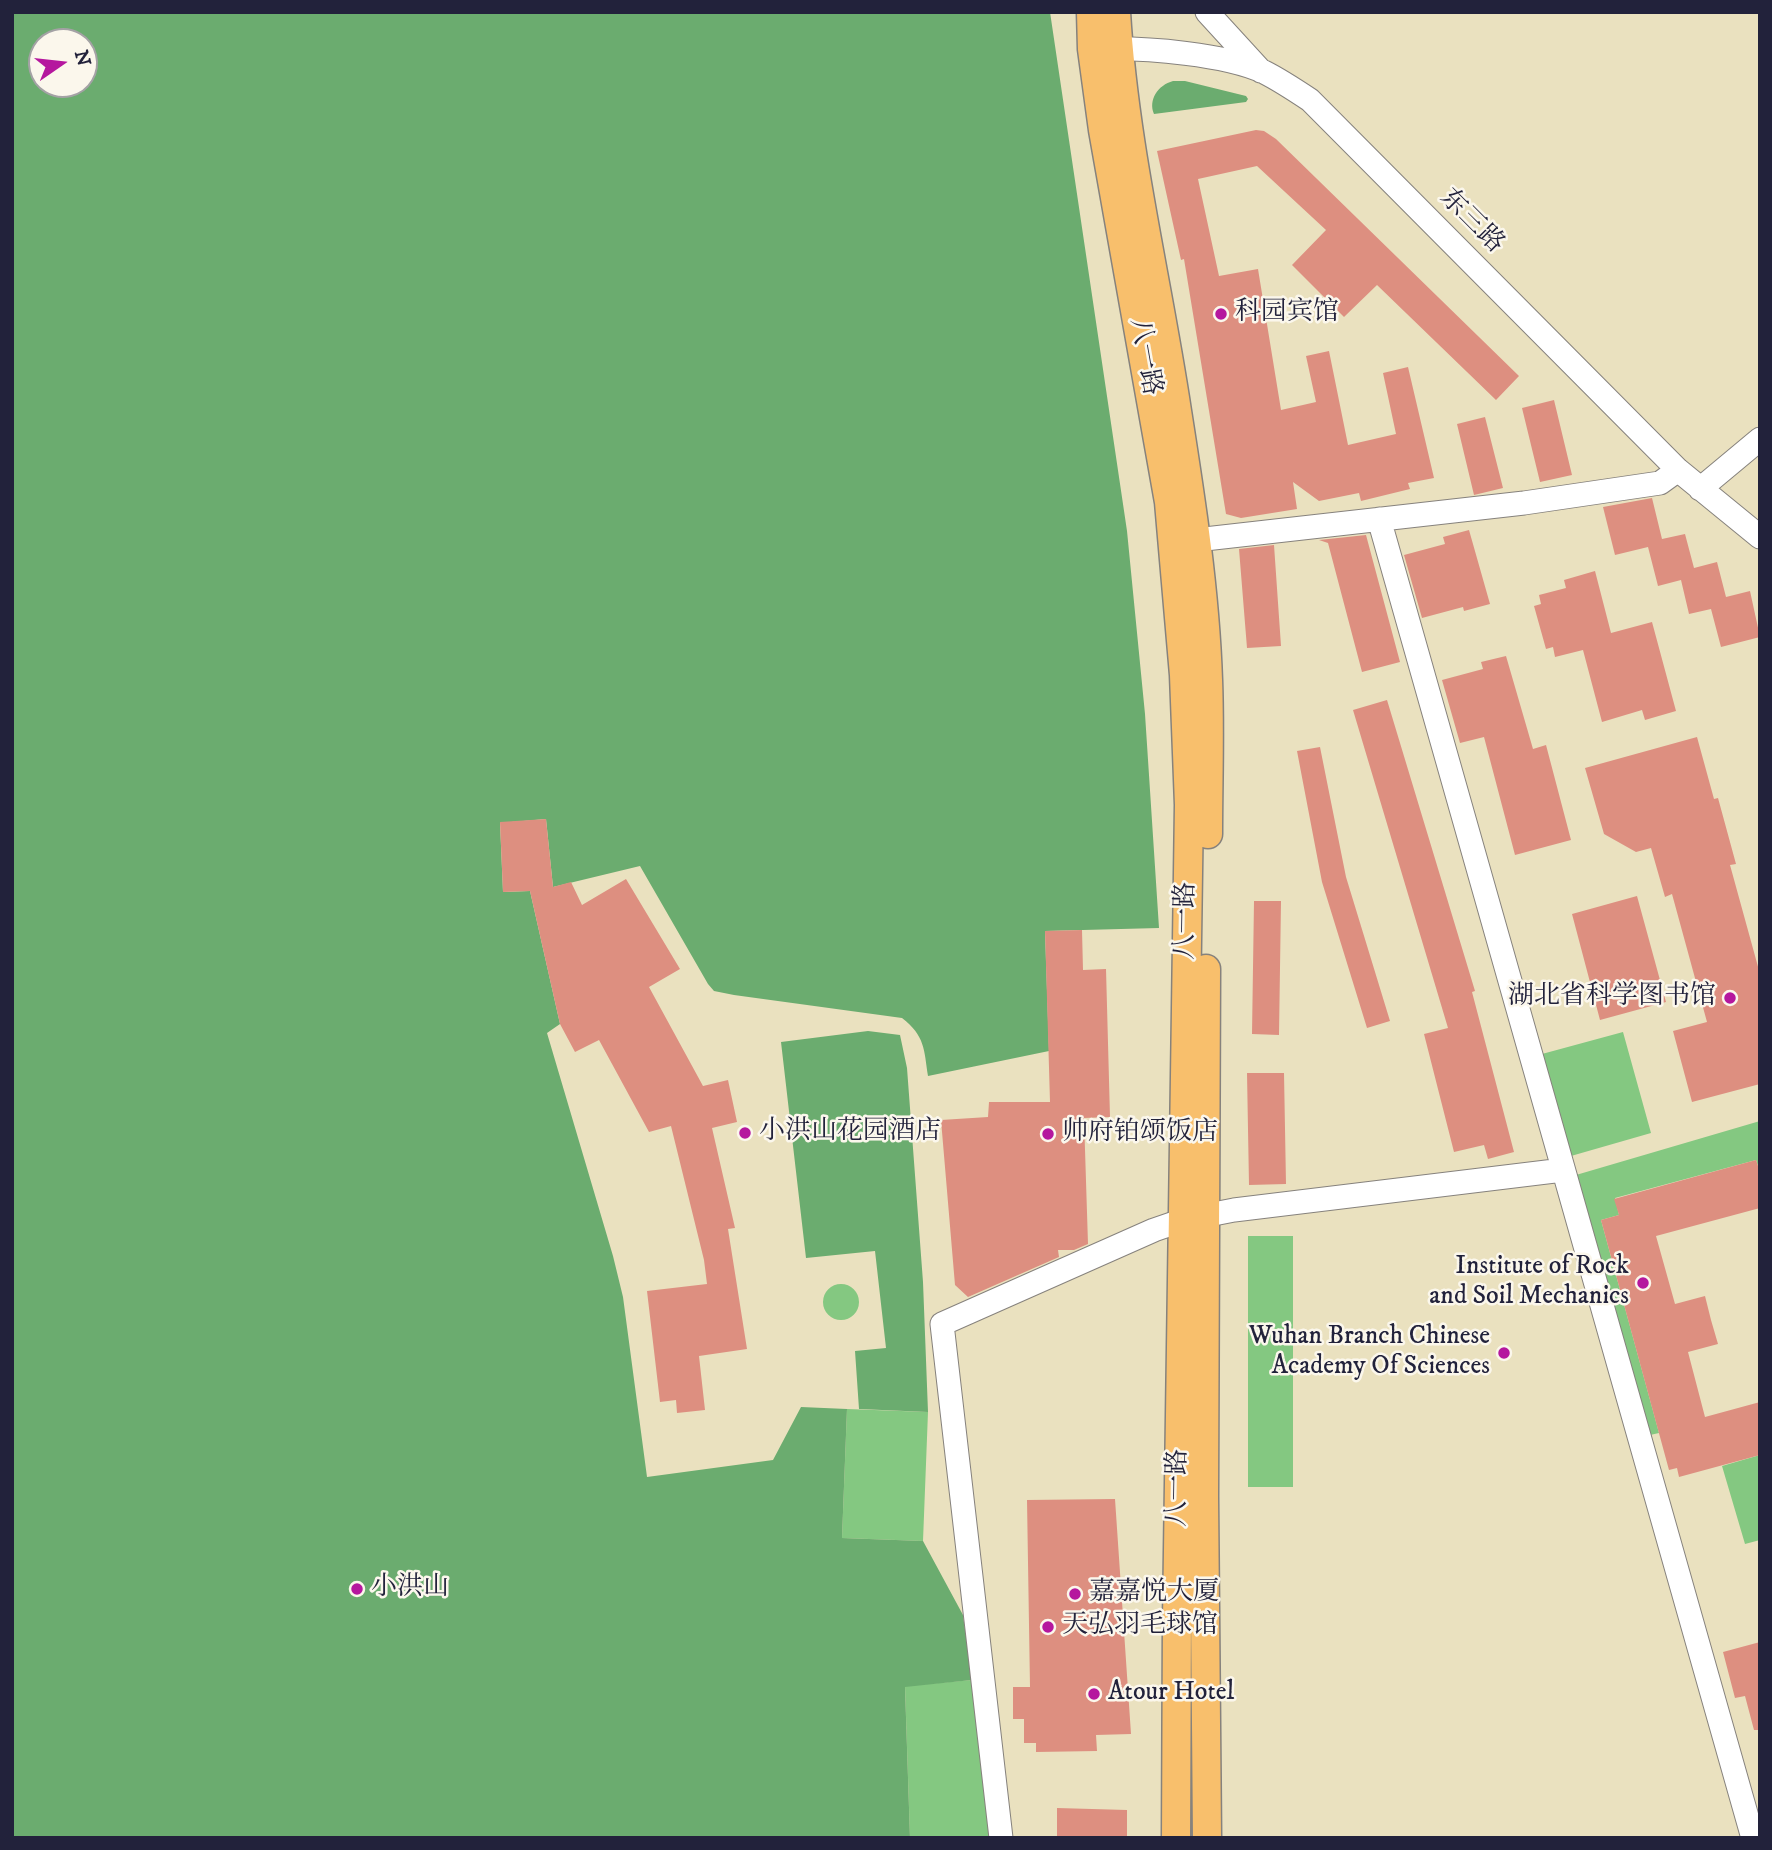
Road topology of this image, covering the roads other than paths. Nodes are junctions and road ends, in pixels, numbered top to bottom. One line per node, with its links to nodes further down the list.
1 (1091, 12): 4 (main road, 八一路)
2 (1116, 12): 4 (main road)
3 (1208, 12): 5 (street)
4 (1105, 49): 5 (street, 东三路); 11 (main road, 八一路); 13 (main road, 八一路)
5 (1261, 71): 7 (street, 东三路)
6 (1760, 439): 8 (street)
7 (1678, 470): 8 (street, 东三路); 9 (street)
8 (1700, 489): 10 (street, 东三路)
9 (1379, 519): 11 (street); 12 (street)
10 (1760, 537)
11 (1196, 540): 13 (main road, 八一路)
12 (1563, 1170): 13 (street); 17 (street)
13 (1194, 1217): 14 (street); 15 (main road, 八一路); 16 (main road, 八一路)
14 (1001, 1838)
15 (1176, 1838)
16 (1207, 1838)
17 (1753, 1838)

